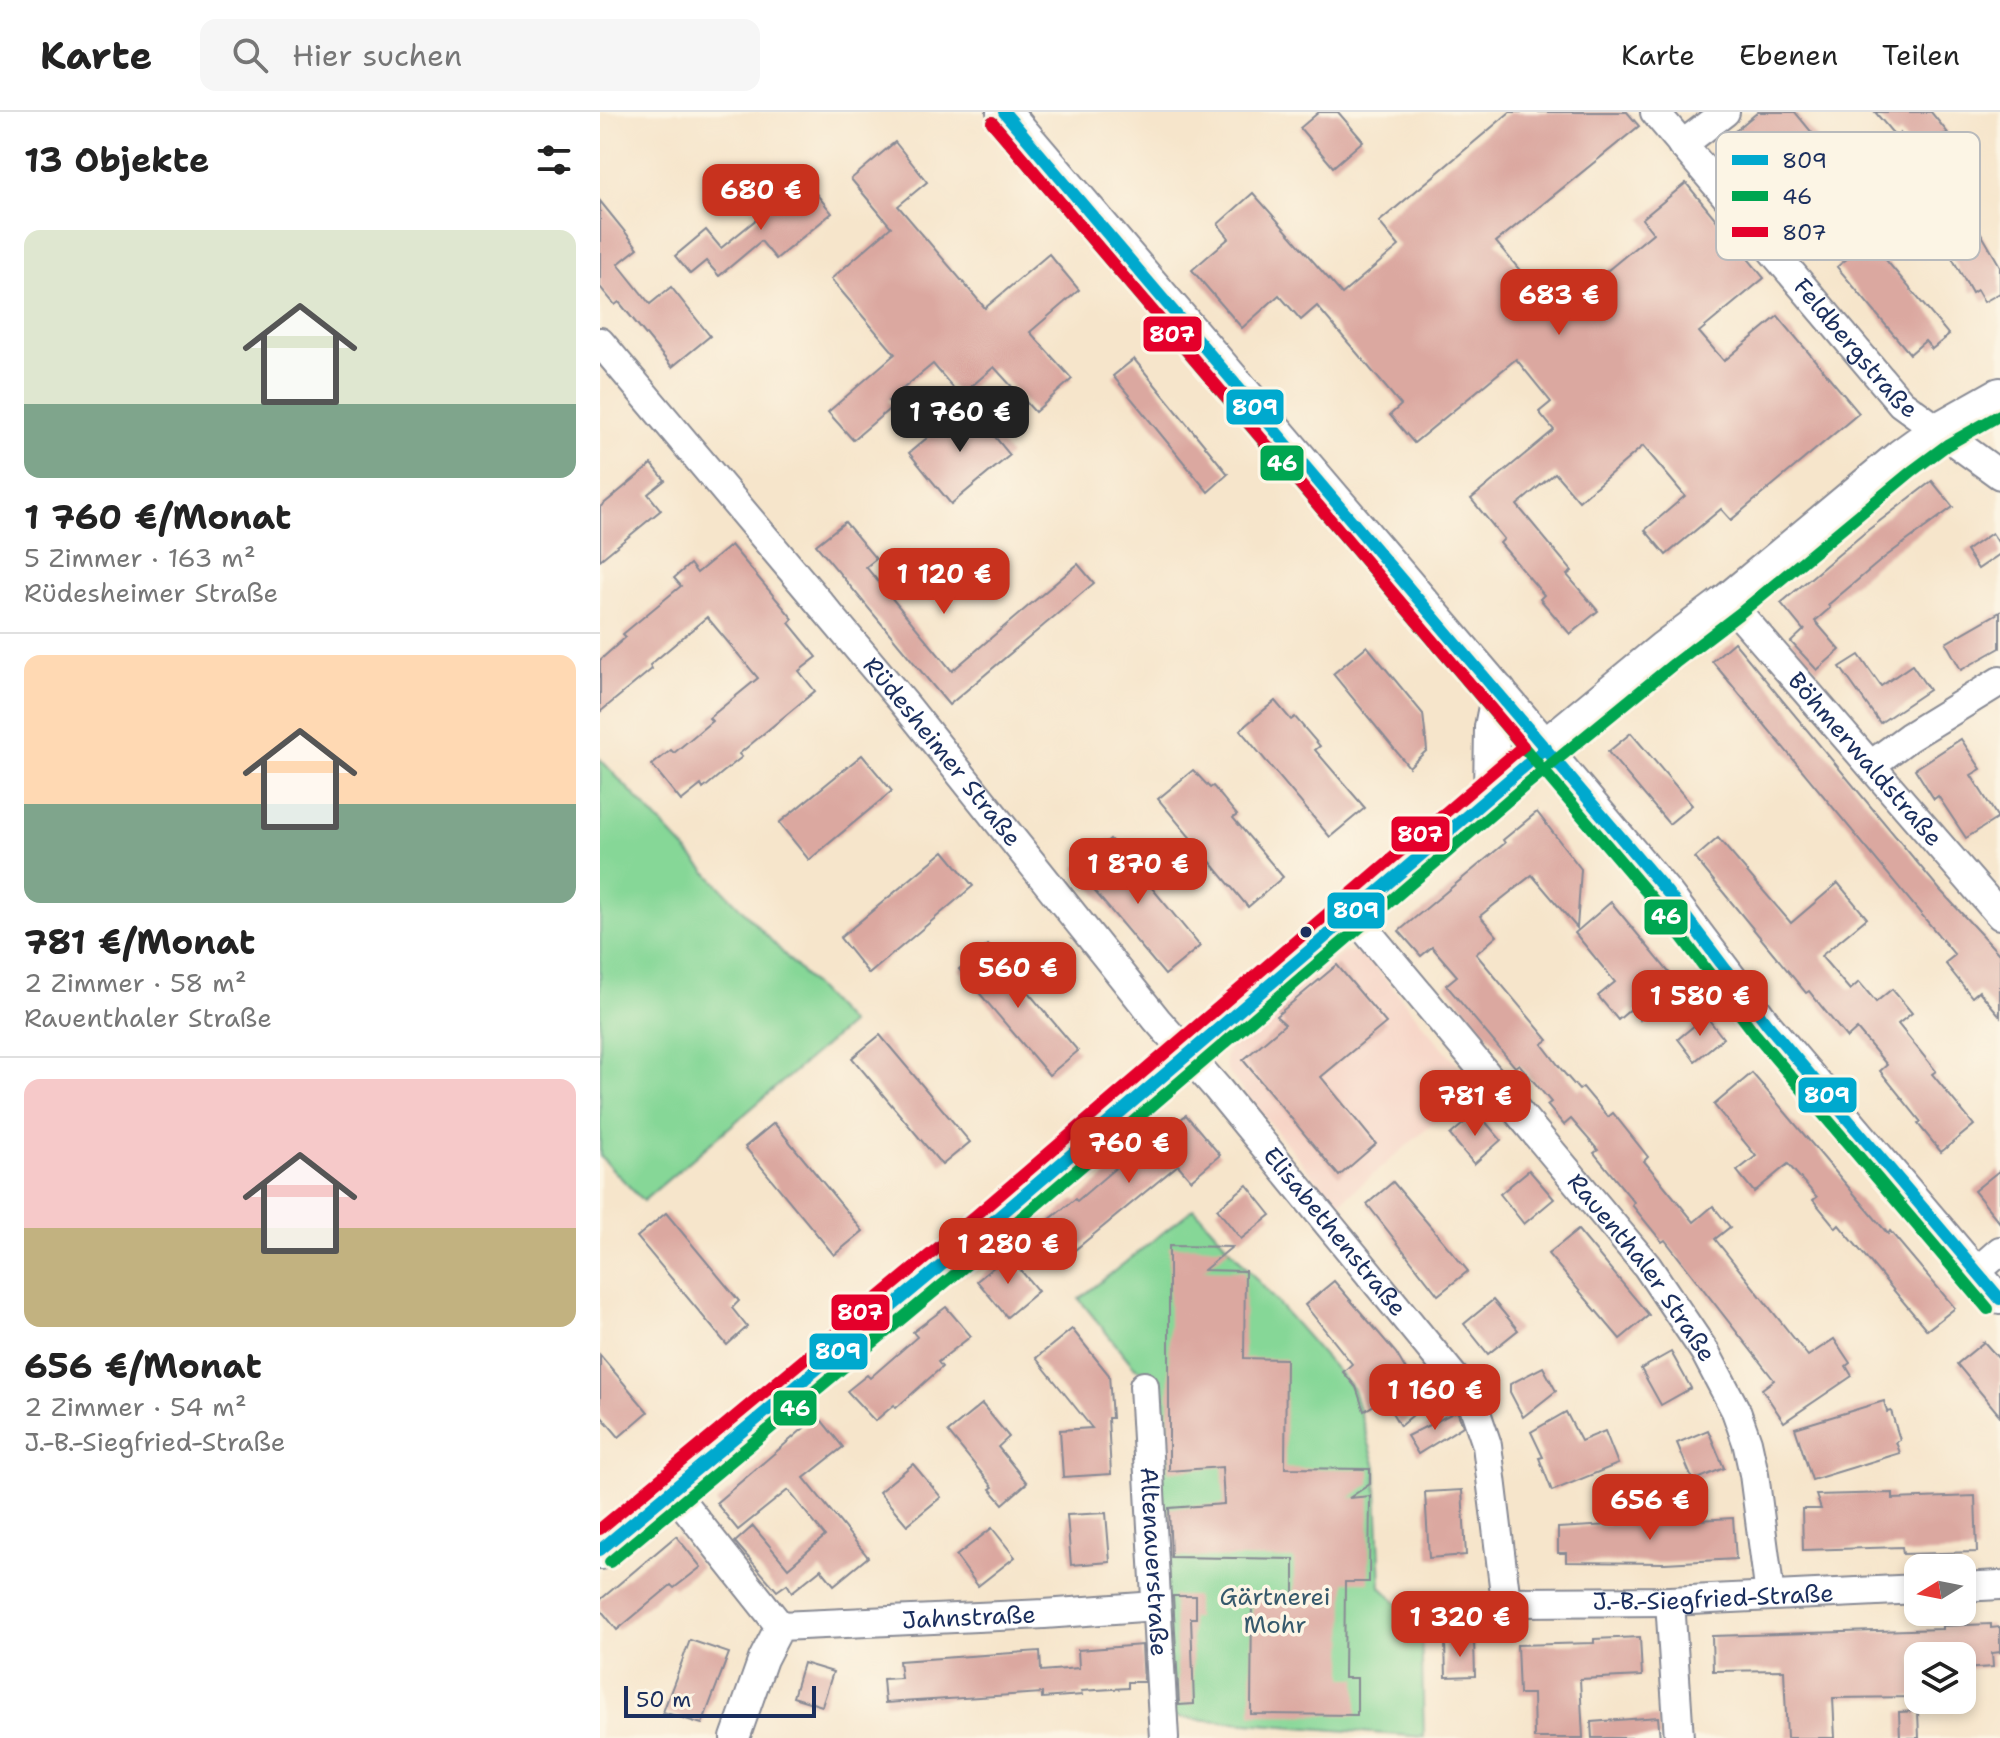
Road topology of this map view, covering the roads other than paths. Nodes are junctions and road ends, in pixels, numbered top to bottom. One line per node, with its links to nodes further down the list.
1 (1004, 112): 13 (street)
2 (1655, 112): 4 (street, Feldbergstraße)
3 (1725, 112): 4 (street)
4 (1682, 145): 5 (street, Feldbergstraße)
5 (1716, 185)
6 (1780, 260): 9 (street, Feldbergstraße)
7 (600, 342): 19 (street, Rüdesheimer Straße)
8 (2000, 397): 9 (main road)
9 (1938, 432): 10 (street, Feldbergstraße); 11 (main road)
10 (2000, 475)
11 (1729, 602): 14 (main road); 15 (street, Böhmerwaldstraße)
12 (2000, 681): 15 (street)
13 (1499, 692): 14 (street); 16 (street)
14 (1546, 748): 16 (main road); 21 (street)
15 (1871, 765): 18 (street, Böhmerwaldstraße)
16 (1491, 794): 17 (main road)
17 (1353, 915): 19 (main road); 29 (street, Rauenthaler Straße)
18 (2000, 915)
19 (1188, 1054): 24 (main road); 31 (street, Elisabethenstraße)
20 (2000, 1251): 21 (street)
21 (1977, 1271): 22 (street)
22 (2000, 1299)
23 (1144, 1386): 32 (street, Altenauerstraße)
24 (672, 1490): 25 (main road); 33 (street)
25 (600, 1550)
26 (2000, 1585): 27 (street)
27 (1976, 1586)
28 (1904, 1590): 29 (street, J.-B.-Siegfried-Straße)
29 (1770, 1596): 30 (street, J.-B.-Siegfried-Straße)
30 (1670, 1601): 31 (street, J.-B.-Siegfried-Straße); 36 (street)
31 (1506, 1602)
32 (1156, 1606): 33 (street, Jahnstraße); 35 (street, Altenauerstraße)
33 (780, 1626): 34 (street)
34 (735, 1738)
35 (1164, 1738)
36 (1679, 1738)

